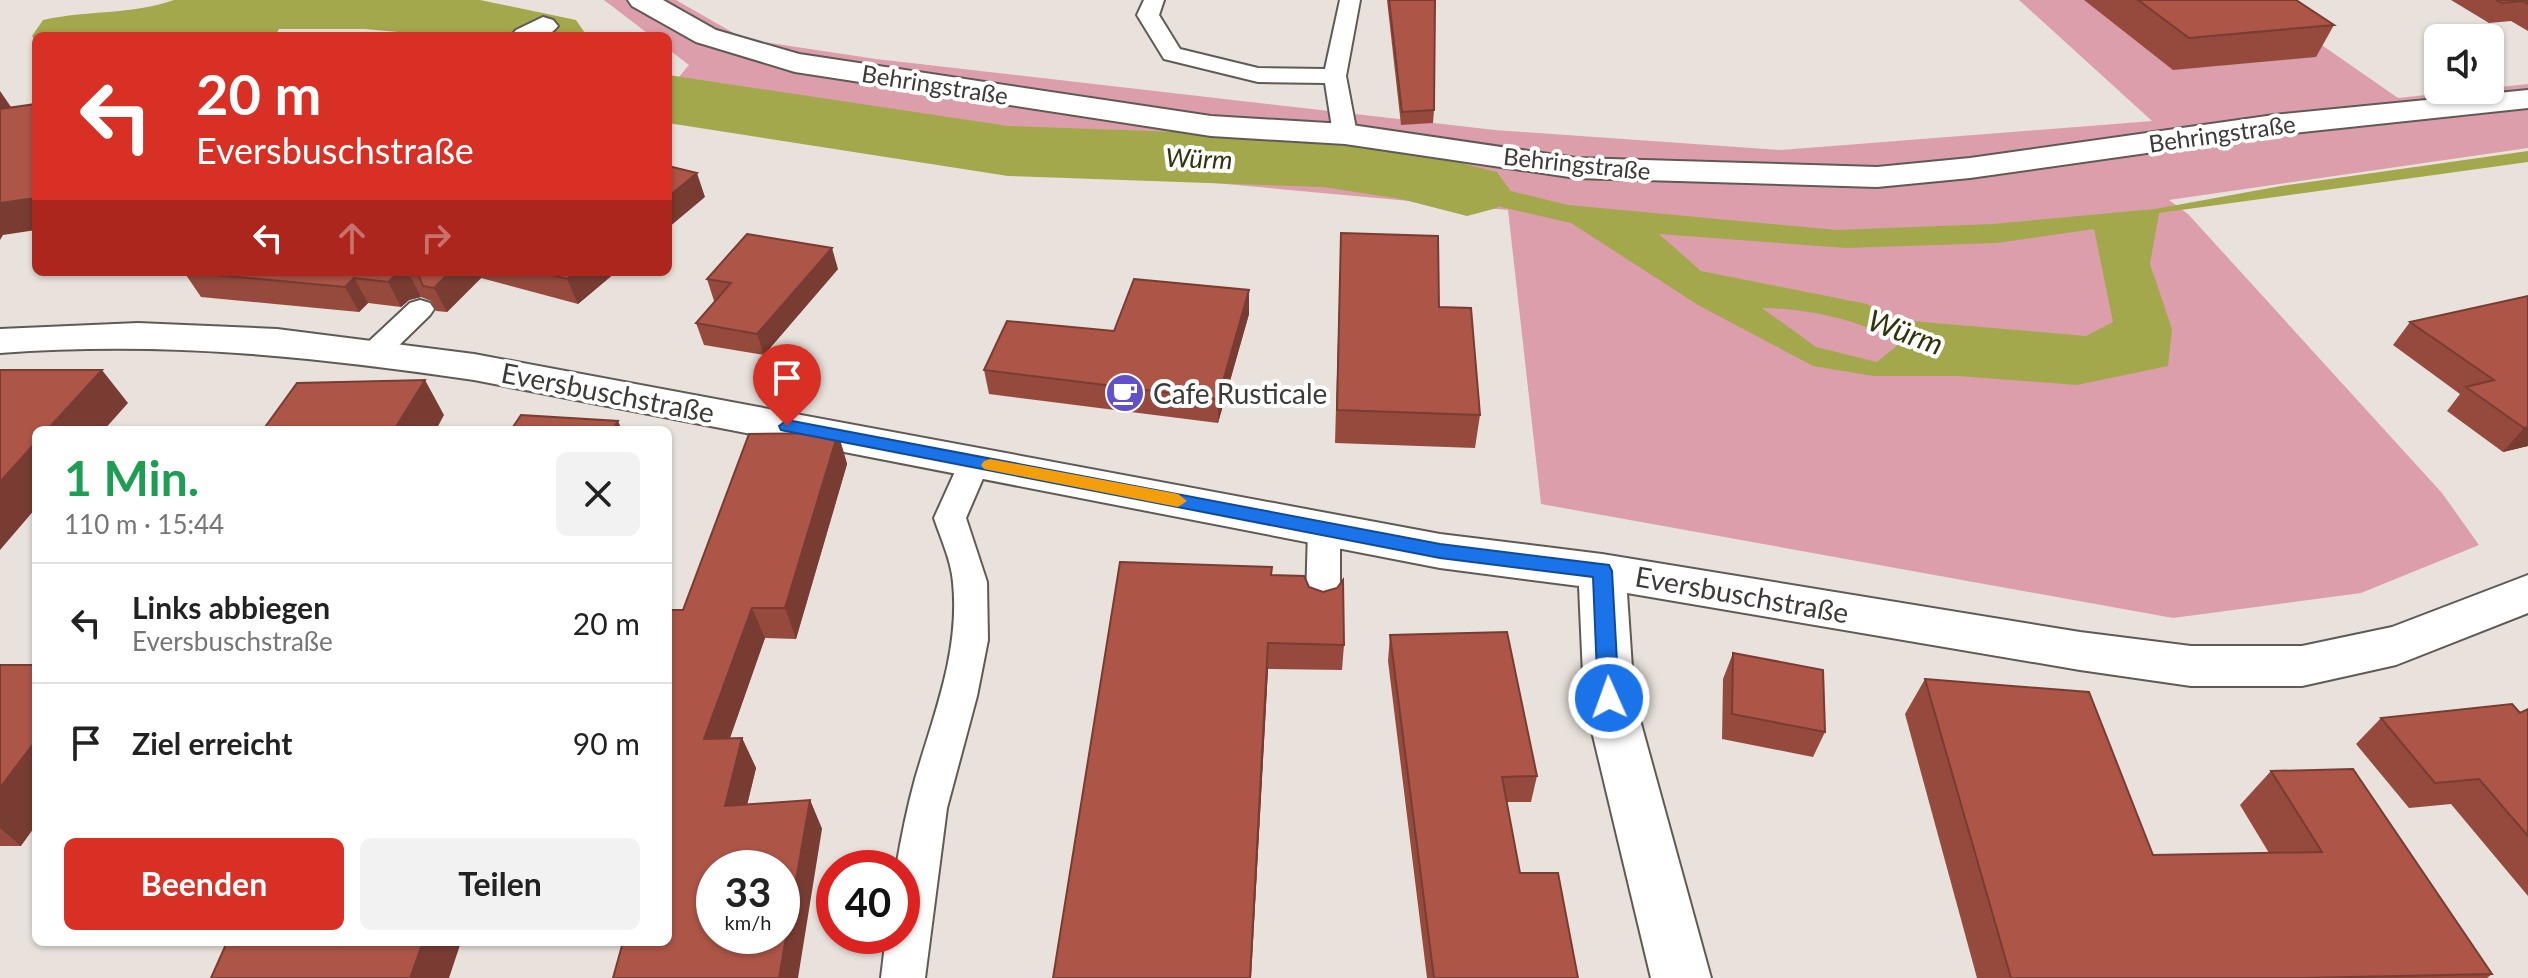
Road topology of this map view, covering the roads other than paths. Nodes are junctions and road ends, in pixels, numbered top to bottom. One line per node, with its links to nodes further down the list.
1 (642, 0): 6 (street, Behringstraße)
2 (1154, 0): 4 (lane)
3 (1350, 0): 4 (lane)
4 (1335, 76): 6 (lane)
5 (2528, 99): 6 (street, Behringstraße)
6 (1345, 134)
7 (420, 309): 9 (lane)
8 (0, 341): 9 (street, Eversbuschstraße)
9 (374, 353): 10 (street, Eversbuschstraße)
10 (974, 462): 11 (street, Eversbuschstraße); 15 (lane)
11 (1324, 529): 12 (street, Eversbuschstraße); 14 (lane)
12 (1602, 571): 13 (street, Eversbuschstraße); 16 (street)
13 (2528, 593)
14 (1323, 602)
15 (903, 978)
16 (1681, 978)

